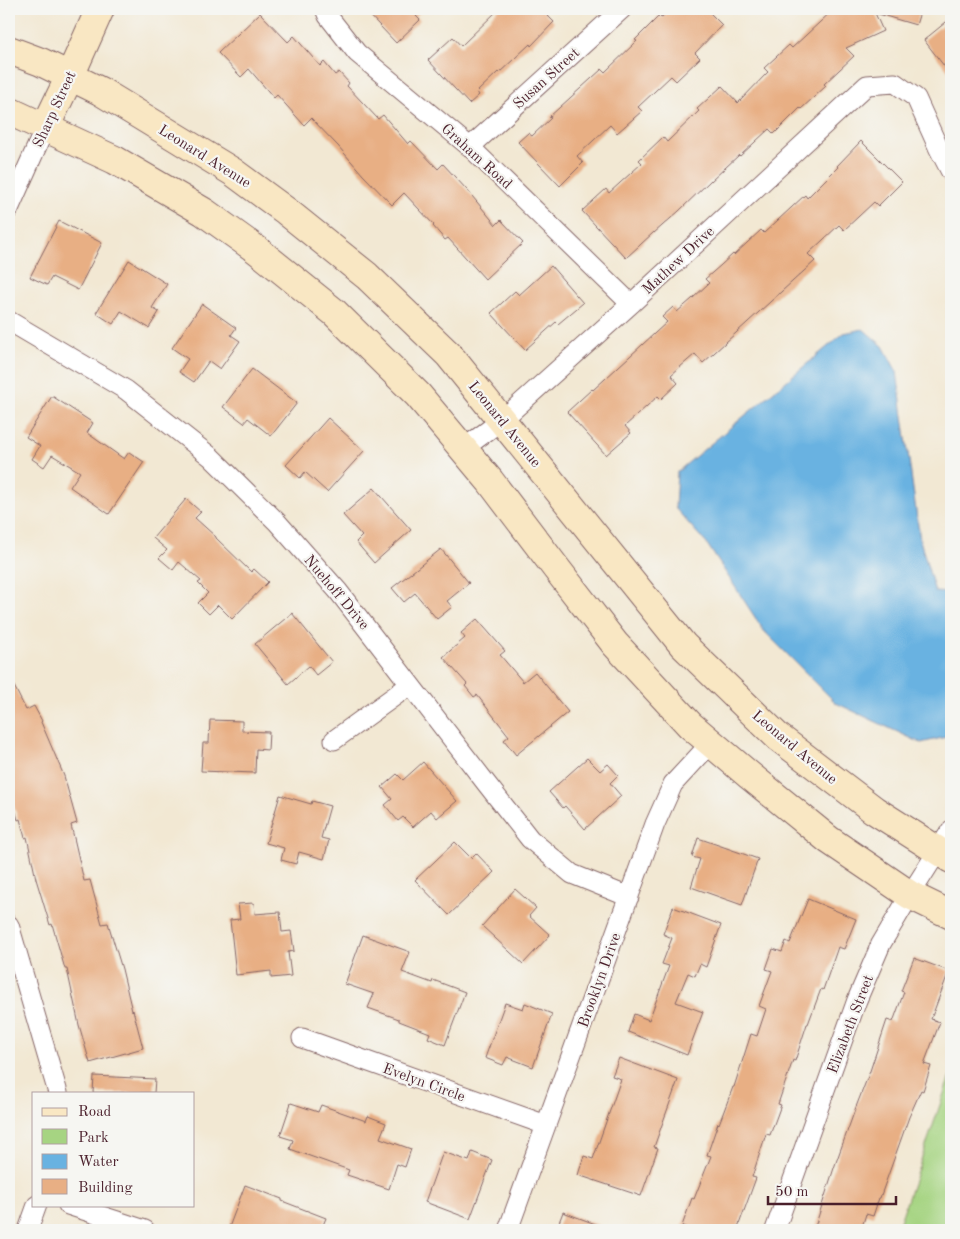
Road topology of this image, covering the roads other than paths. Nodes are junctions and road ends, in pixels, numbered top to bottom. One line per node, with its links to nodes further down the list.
1 (100, 9): 5 (street, Sharp Street)
2 (325, 9): 9 (street, Graham Road)
3 (622, 9): 9 (street, Susan Street)
4 (9, 50): 5 (street, Leonard Avenue)
5 (70, 76): 7 (street, Sharp Street); 14 (street, Leonard Avenue)
6 (9, 111): 7 (street)
7 (45, 128): 11 (street, Sharp Street); 15 (street)
8 (945, 145): 10 (street); 12 (street, Mathew Drive)
9 (470, 147): 12 (street, Graham Road)
10 (951, 172)
11 (9, 210)
12 (631, 304): 14 (street, Mathew Drive)
13 (9, 321): 16 (street, Nuehoff Drive)
14 (502, 420): 15 (street, Mathew Drive); 19 (street, Leonard Avenue)
15 (463, 449): 18 (street)
16 (410, 685): 17 (street); 21 (street, Nuehoff Drive)
17 (334, 740)
18 (711, 743): 20 (street); 21 (street, Brooklyn Drive)
19 (947, 847): 20 (street, Elizabeth Street)
20 (910, 894): 22 (street); 32 (street, Elizabeth Street)
21 (629, 897): 26 (street, Brooklyn Drive)
22 (951, 915)
23 (9, 925): 25 (street)
24 (302, 1038): 26 (street, Evelyn Circle)
25 (58, 1092)
26 (546, 1125): 31 (street, Brooklyn Drive)
27 (37, 1206): 29 (street)
28 (71, 1206): 30 (street)
29 (28, 1230)
30 (145, 1230)
31 (508, 1230)
32 (775, 1230)

